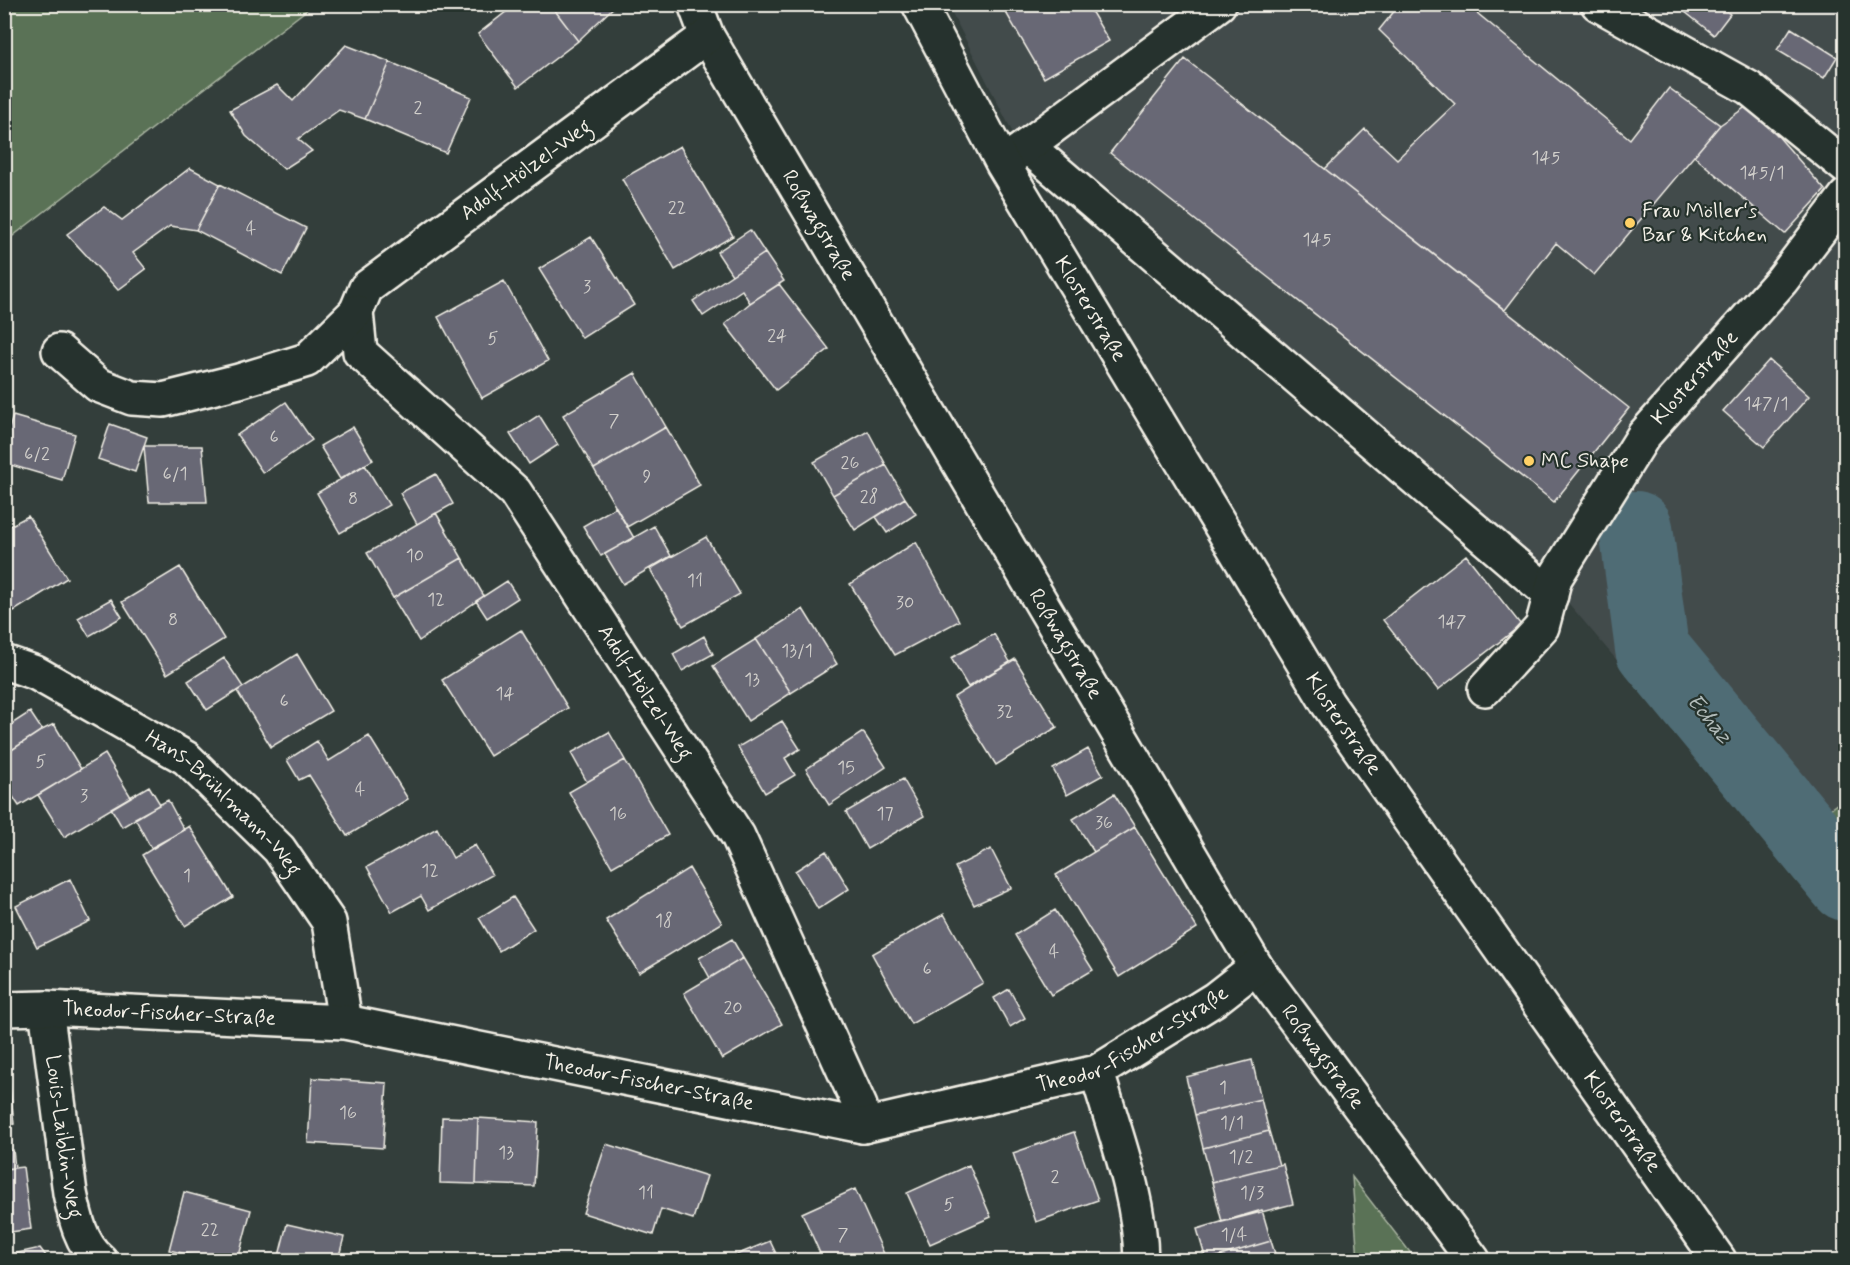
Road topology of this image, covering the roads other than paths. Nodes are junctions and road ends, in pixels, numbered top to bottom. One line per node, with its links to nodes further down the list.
1 (695, 4): 5 (street, Roßwagstraße)
2 (919, 4): 6 (street, Klosterstraße)
3 (1219, 4): 6 (street)
4 (1598, 4): 7 (street)
5 (707, 36): 9 (street, Adolf-Hölzel-Weg); 14 (street, Roßwagstraße)
6 (1015, 155): 11 (street); 23 (street, Klosterstraße)
7 (1845, 167)
8 (1845, 196): 11 (street, Klosterstraße)
9 (356, 312): 10 (street, Adolf-Hölzel-Weg); 19 (street, Adolf-Hölzel-Weg)
10 (59, 351)
11 (1551, 596): 13 (street, Klosterstraße)
12 (4, 662): 17 (street, Hans-Brühlmann-Weg)
13 (1485, 689)
14 (1256, 967): 18 (street, Theodor-Fischer-Straße); 22 (street, Roßwagstraße)
15 (45, 1008): 16 (street, Theodor-Fischer-Straße); 17 (street, Theodor-Fischer-Straße); 20 (street, Louis-Laiblin-Weg)
16 (4, 1009)
17 (345, 1022): 19 (street, Theodor-Fischer-Straße)
18 (1097, 1072): 19 (street, Theodor-Fischer-Straße); 21 (street)
19 (863, 1126)
20 (100, 1260)
21 (1141, 1260)
22 (1473, 1260)
23 (1719, 1260)

